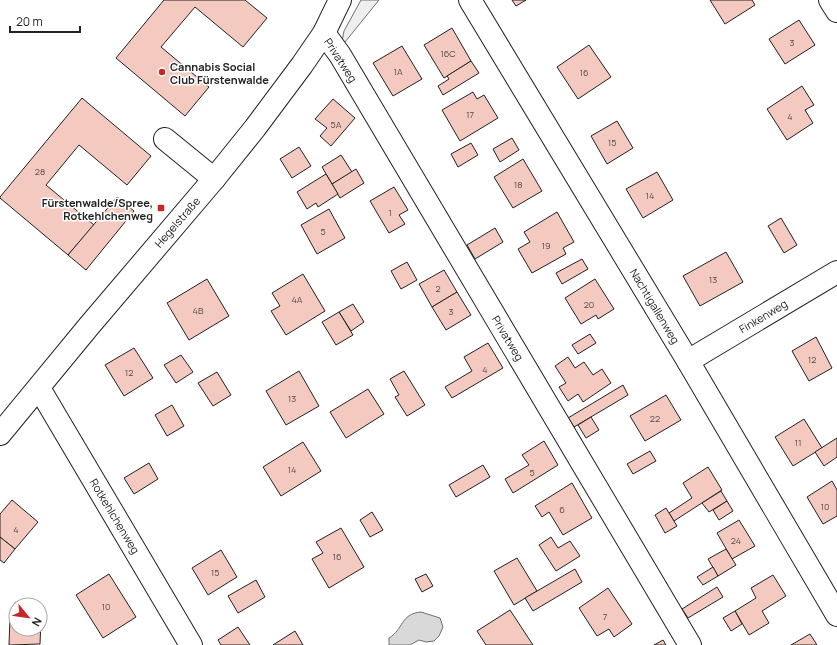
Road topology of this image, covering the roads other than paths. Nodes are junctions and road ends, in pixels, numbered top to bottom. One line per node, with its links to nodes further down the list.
1 (340, 0): 5 (street, Hegelstraße)
2 (470, 0): 9 (street, Nachtigallenweg)
3 (830, 0): 4 (street)
4 (837, 11)
5 (324, 33): 7 (street, Hegelstraße); 14 (street, Privatweg)
6 (165, 139): 7 (street)
7 (214, 179): 10 (street, Hegelstraße)
8 (837, 272): 9 (street, Finkenweg)
9 (688, 361): 12 (street, Nachtigallenweg)
10 (39, 388): 11 (street, Hegelstraße); 13 (street, Rotkehlchenweg)
11 (0, 434)
12 (837, 615)
13 (191, 645)
14 (690, 645)

